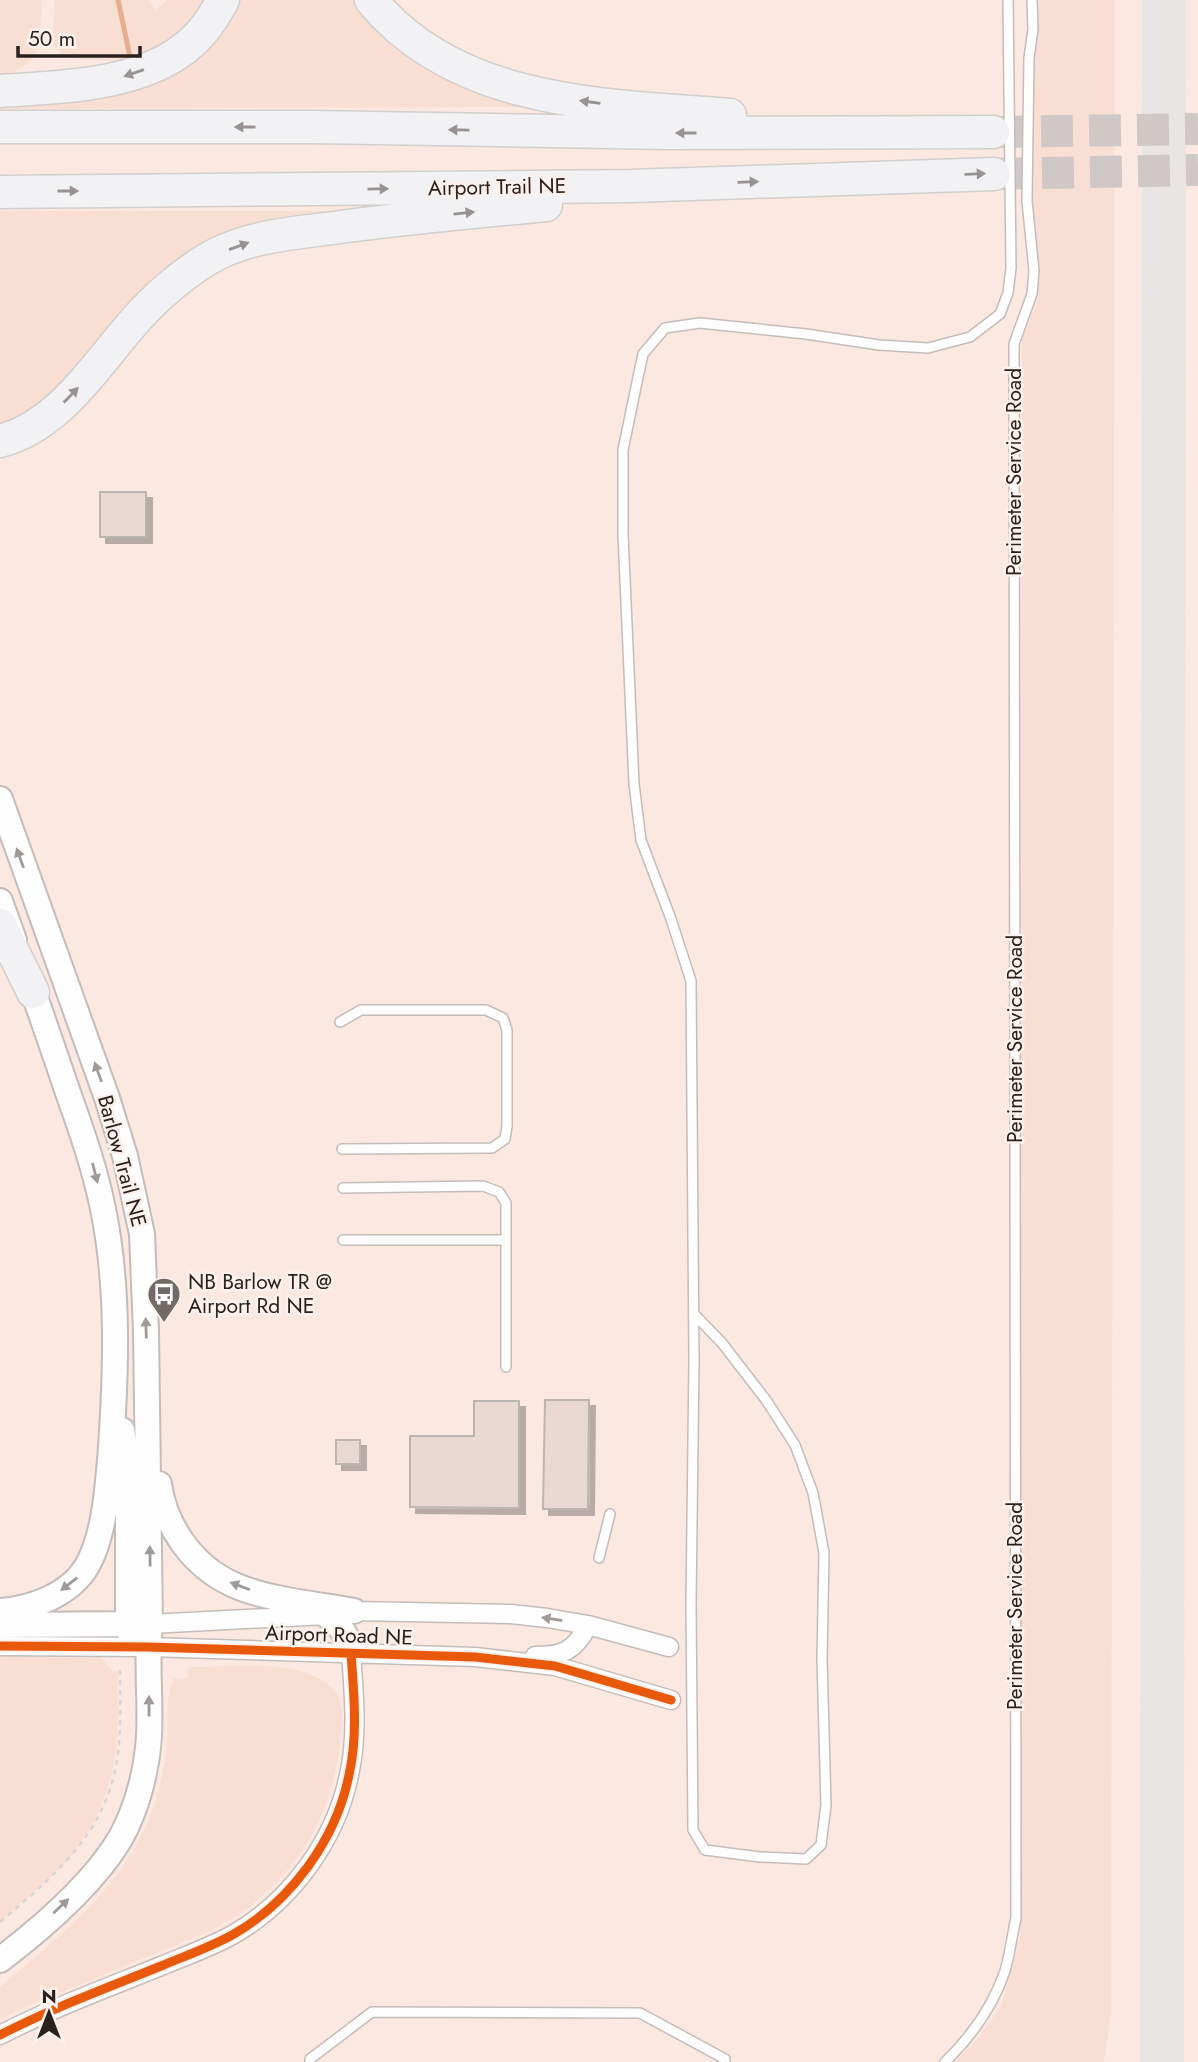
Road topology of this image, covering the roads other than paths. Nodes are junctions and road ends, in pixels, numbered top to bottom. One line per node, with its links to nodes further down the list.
1 (223, 0): 5 (highway, one-way to 5)
2 (370, 0): 7 (highway, one-way to 2)
3 (1008, 0): 22 (lane)
4 (1032, 0): 44 (lane, Perimeter Service Road)
5 (0, 91)
6 (0, 127): 7 (highway, one-way to 6)
7 (926, 132): 8 (highway)
8 (993, 132)
9 (994, 174): 10 (highway, Airport Trail NE, one-way to 9)
10 (631, 186): 11 (highway, Airport Trail NE, one-way to 10); 12 (highway, one-way to 10)
11 (0, 192)
12 (6, 445)
13 (0, 799): 25 (main road, Barlow Trail NE, one-way to 13)
14 (0, 901): 16 (main road, Barlow Trail NE)
15 (0, 925): 16 (highway)
16 (33, 992): 24 (main road, Barlow Trail NE, one-way to 24)
17 (340, 1022): 18 (lane)
18 (342, 1149)
19 (343, 1188): 21 (lane)
20 (343, 1240): 21 (lane)
21 (506, 1240): 23 (lane)
22 (694, 1314): 22 (lane)
23 (506, 1367)
24 (116, 1380): 29 (main road, Barlow Trail NE, one-way to 29); 34 (main road)
25 (148, 1402): 28 (main road, one-way to 25); 34 (main road, Barlow Trail NE, one-way to 25)
26 (610, 1514): 27 (lane)
27 (599, 1558)
28 (277, 1597): 30 (main road); 31 (main road)
29 (0, 1611)
30 (354, 1611): 31 (street); 33 (street, one-way to 30)
31 (326, 1615): 34 (street); 37 (main road)
32 (0, 1625): 34 (main road)
33 (588, 1625): 36 (street); 38 (street)
34 (142, 1632): 35 (street, Airport Road NE); 37 (street, Airport Road NE); 40 (main road, one-way to 34)
35 (0, 1646)
36 (669, 1647)
37 (351, 1654): 38 (street, Airport Road NE); 41 (street)
38 (475, 1657): 39 (street, Airport Road NE)
39 (671, 1700)
40 (3, 1958)
41 (0, 2035)
42 (310, 2062): 43 (lane)
43 (725, 2062)
44 (945, 2062)

